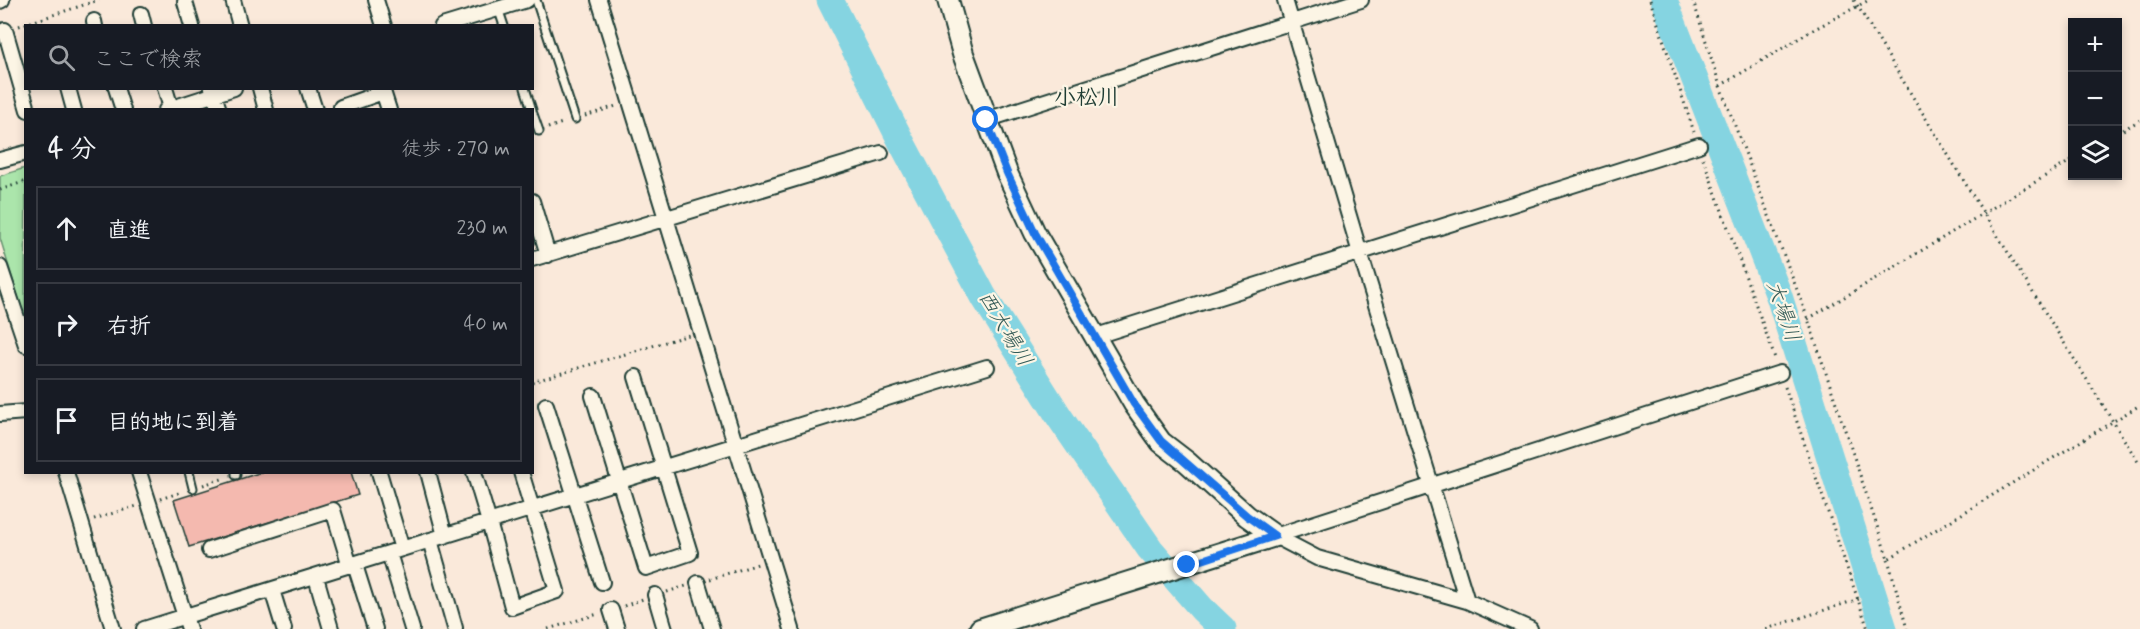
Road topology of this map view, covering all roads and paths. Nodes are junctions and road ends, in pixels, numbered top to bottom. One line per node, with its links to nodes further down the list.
1 (99, 0): 23 (path)
2 (232, 0): 19 (street)
3 (376, 0): 20 (street)
4 (527, 0): 16 (street)
5 (536, 0): 45 (lane)
6 (599, 0): 59 (street)
7 (948, 0): 46 (street)
8 (1285, 0): 17 (street)
9 (1361, 0): 17 (street)
10 (1650, 0): 50 (path)
11 (1693, 0): 24 (path)
12 (1854, 0): 15 (path)
13 (1869, 0): 15 (path)
14 (184, 2): 18 (street)
15 (1858, 7): 24 (path); 58 (path)
16 (498, 8): 21 (street); 22 (lane)
17 (1292, 22): 46 (street); 60 (street)
18 (191, 24)
19 (239, 24)
20 (383, 24)
21 (448, 24)
22 (503, 24)
23 (5, 30): 34 (street)
24 (1720, 86): 64 (path)
25 (69, 90): 35 (street)
26 (117, 90): 36 (street)
27 (165, 90): 37 (street)
28 (261, 90): 40 (street)
29 (309, 90): 41 (street)
30 (383, 90): 33 (street); 42 (street)
31 (526, 90): 43 (lane)
32 (213, 92): 38 (street); 39 (street)
33 (341, 107)
34 (27, 108)
35 (73, 108)
36 (122, 108)
37 (168, 108)
38 (171, 108)
39 (218, 108)
40 (265, 108)
41 (314, 108)
42 (388, 108)
43 (531, 108)
44 (534, 116): 48 (lane)
45 (575, 119)
46 (986, 120): 66 (street)
47 (2140, 120): 49 (path)
48 (539, 131)
49 (2122, 131)
50 (1699, 145): 60 (street)
51 (881, 153): 59 (street)
52 (24, 154): 53 (street)
53 (0, 160)
54 (2068, 163): 58 (path)
55 (24, 182): 56 (path)
56 (0, 190)
57 (534, 207): 61 (street)
58 (1983, 214): 64 (path); 77 (path)
59 (666, 219): 61 (street); 65 (street)
60 (1360, 252): 66 (street); 89 (street)
61 (549, 255): 62 (street)
62 (534, 259)
63 (0, 267): 67 (street)
64 (1808, 319): 99 (path)
65 (700, 332): 71 (path); 78 (street)
66 (1094, 337): 95 (street)
67 (24, 339)
68 (987, 367): 78 (street)
69 (1780, 373): 89 (street)
70 (636, 377): 80 (street)
71 (534, 381)
72 (593, 396): 88 (street)
73 (546, 405): 91 (street)
74 (2140, 405): 77 (path)
75 (24, 412): 76 (street)
76 (0, 414)
77 (2114, 421): 79 (path); 99 (path)
78 (737, 446): 80 (street); 120 (street)
79 (2140, 465)
80 (665, 467): 88 (street); 88 (street)
81 (67, 474): 111 (street)
82 (140, 474): 109 (street)
83 (190, 474): 90 (lane)
84 (379, 474): 98 (street)
85 (429, 474): 94 (street)
86 (475, 474): 93 (street)
87 (522, 474): 92 (street)
88 (619, 481): 91 (street)
89 (1432, 485): 95 (street); 107 (street)
90 (193, 488)
91 (576, 495): 92 (street); 102 (street)
92 (532, 508): 93 (street); 93 (street)
93 (489, 522): 94 (street)
94 (445, 536): 96 (street)
95 (1275, 536): 107 (street); 121 (street)
96 (430, 540): 98 (street); 110 (street)
97 (209, 550): 100 (street)
98 (395, 551): 100 (street); 116 (street)
99 (1888, 559): 124 (path)
100 (352, 565): 101 (street); 115 (street)
101 (316, 577): 104 (street); 114 (street)
102 (602, 582)
103 (698, 583): 119 (street)
104 (272, 590): 109 (street); 113 (street)
105 (655, 595): 118 (street)
106 (1859, 599): 123 (path)
107 (1467, 601): 122 (street)
108 (611, 610): 117 (street)
109 (187, 623): 112 (street)
110 (455, 628)
111 (113, 629)
112 (144, 629)
113 (284, 629)
114 (331, 629)
115 (375, 629)
116 (412, 629)
117 (617, 629)
118 (665, 629)
119 (712, 629)
120 (792, 629)
121 (980, 629)
122 (1530, 629)
123 (1766, 629)
124 (1907, 629)

